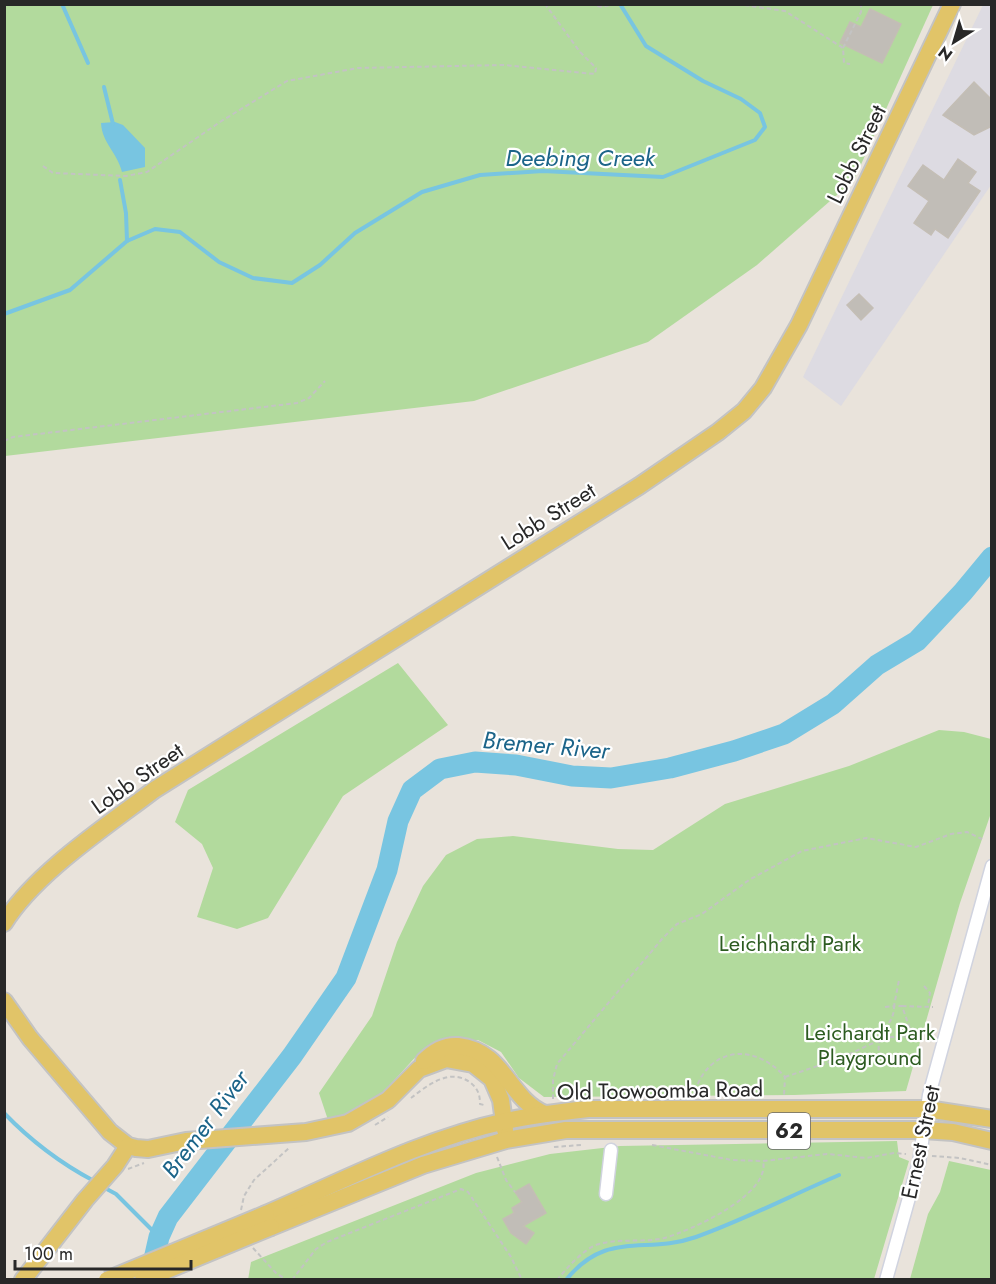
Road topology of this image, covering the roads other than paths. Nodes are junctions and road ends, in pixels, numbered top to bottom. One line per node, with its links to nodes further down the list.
1 (951, 4): 3 (main road, Lobb Street)
2 (992, 866): 7 (street, Ernest Street)
3 (4, 922)
4 (4, 1001): 12 (main road)
5 (412, 1076): 6 (main road); 9 (main road); 12 (main road)
6 (549, 1106): 7 (main road, Old Toowoomba Road / 62); 9 (main road, Old Toowoomba Road / 62)
7 (927, 1109): 8 (main road, Old Toowoomba Road / 62); 10 (street, Ernest Street)
8 (992, 1119)
9 (504, 1121): 13 (main road); 16 (main road, Old Toowoomba Road / 62)
10 (923, 1130): 11 (main road, Old Toowoomba Road / 62); 13 (main road, Old Toowoomba Road / 62); 20 (street, Ernest Street)
11 (992, 1141)
12 (128, 1146): 17 (main road)
13 (507, 1147): 16 (main road, Old Toowoomba Road / 62)
14 (611, 1150): 15 (street)
15 (606, 1194)
16 (268, 1221): 18 (main road, Old Toowoomba Road / 62, bridge); 19 (main road, Old Toowoomba Road / 62, bridge)
17 (23, 1280)
18 (107, 1280)
19 (143, 1280)
20 (886, 1280)

